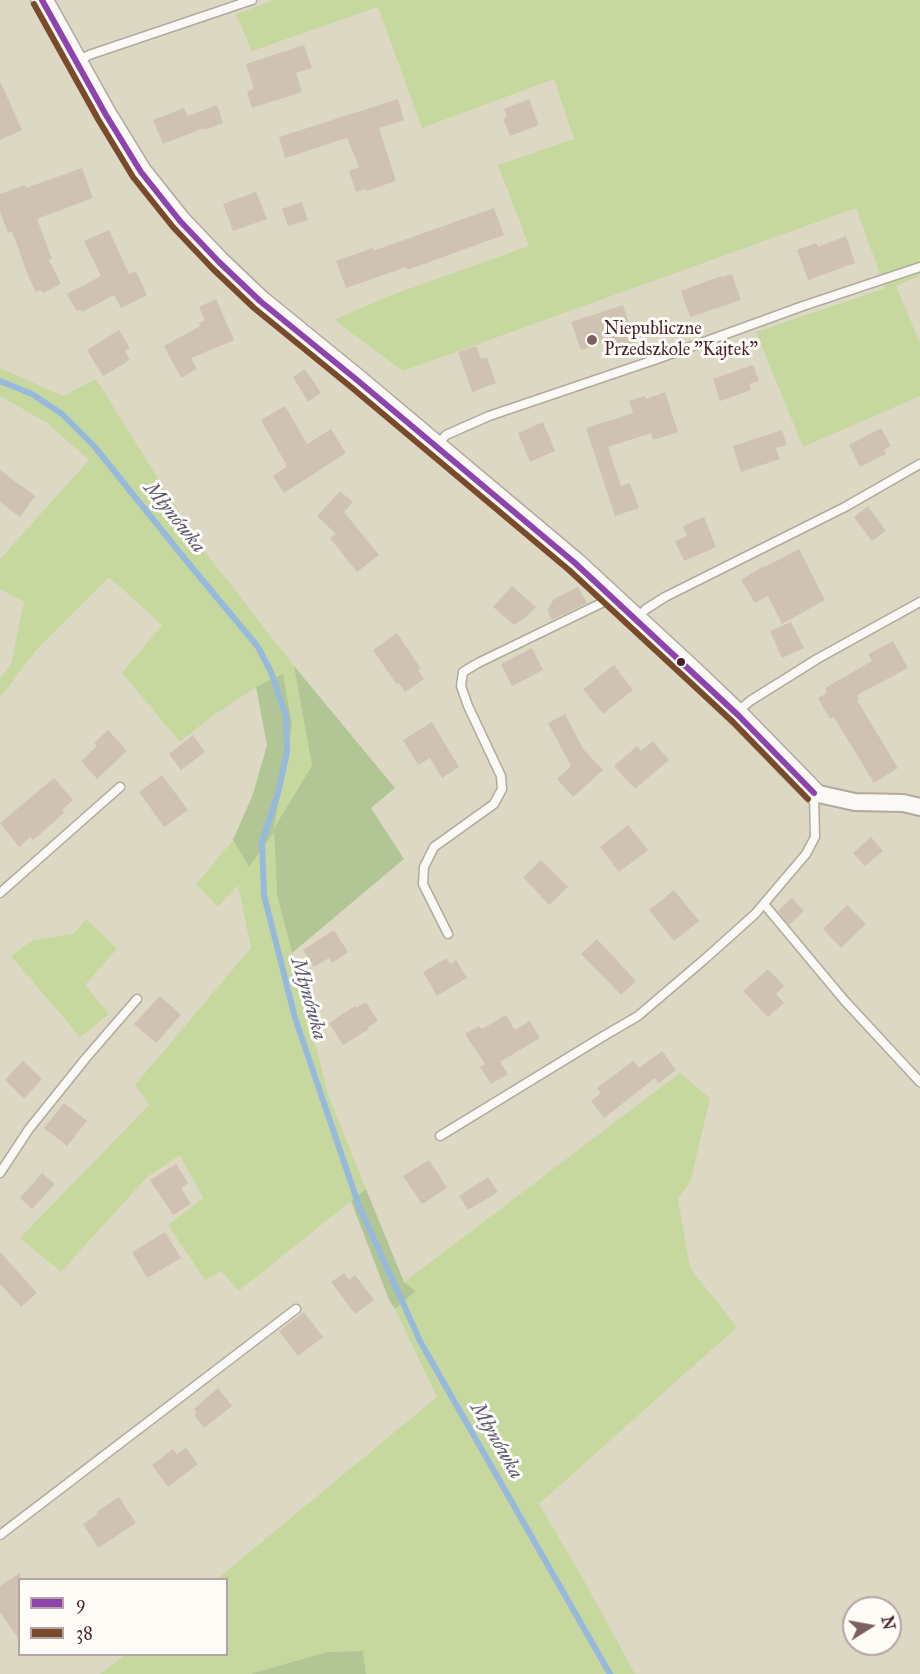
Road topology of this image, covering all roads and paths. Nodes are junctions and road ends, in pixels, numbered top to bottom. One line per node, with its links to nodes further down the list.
1 (42, 0): 3 (street)
2 (252, 0): 3 (lane)
3 (76, 62): 5 (street)
4 (920, 267): 5 (lane)
5 (436, 448): 7 (street)
6 (920, 464): 9 (lane)
7 (612, 598): 9 (street); 18 (lane)
8 (920, 602): 10 (lane)
9 (636, 619): 10 (street)
10 (736, 713): 12 (street)
11 (120, 787): 16 (lane)
12 (814, 793): 14 (street); 17 (lane)
13 (920, 793): 14 (street)
14 (903, 803): 15 (street)
15 (920, 807)
16 (0, 892)
17 (764, 904): 20 (lane); 21 (lane)
18 (448, 934)
19 (137, 999): 22 (lane)
20 (920, 1082)
21 (440, 1136)
22 (0, 1173)
23 (296, 1309): 24 (lane)
24 (0, 1535)

